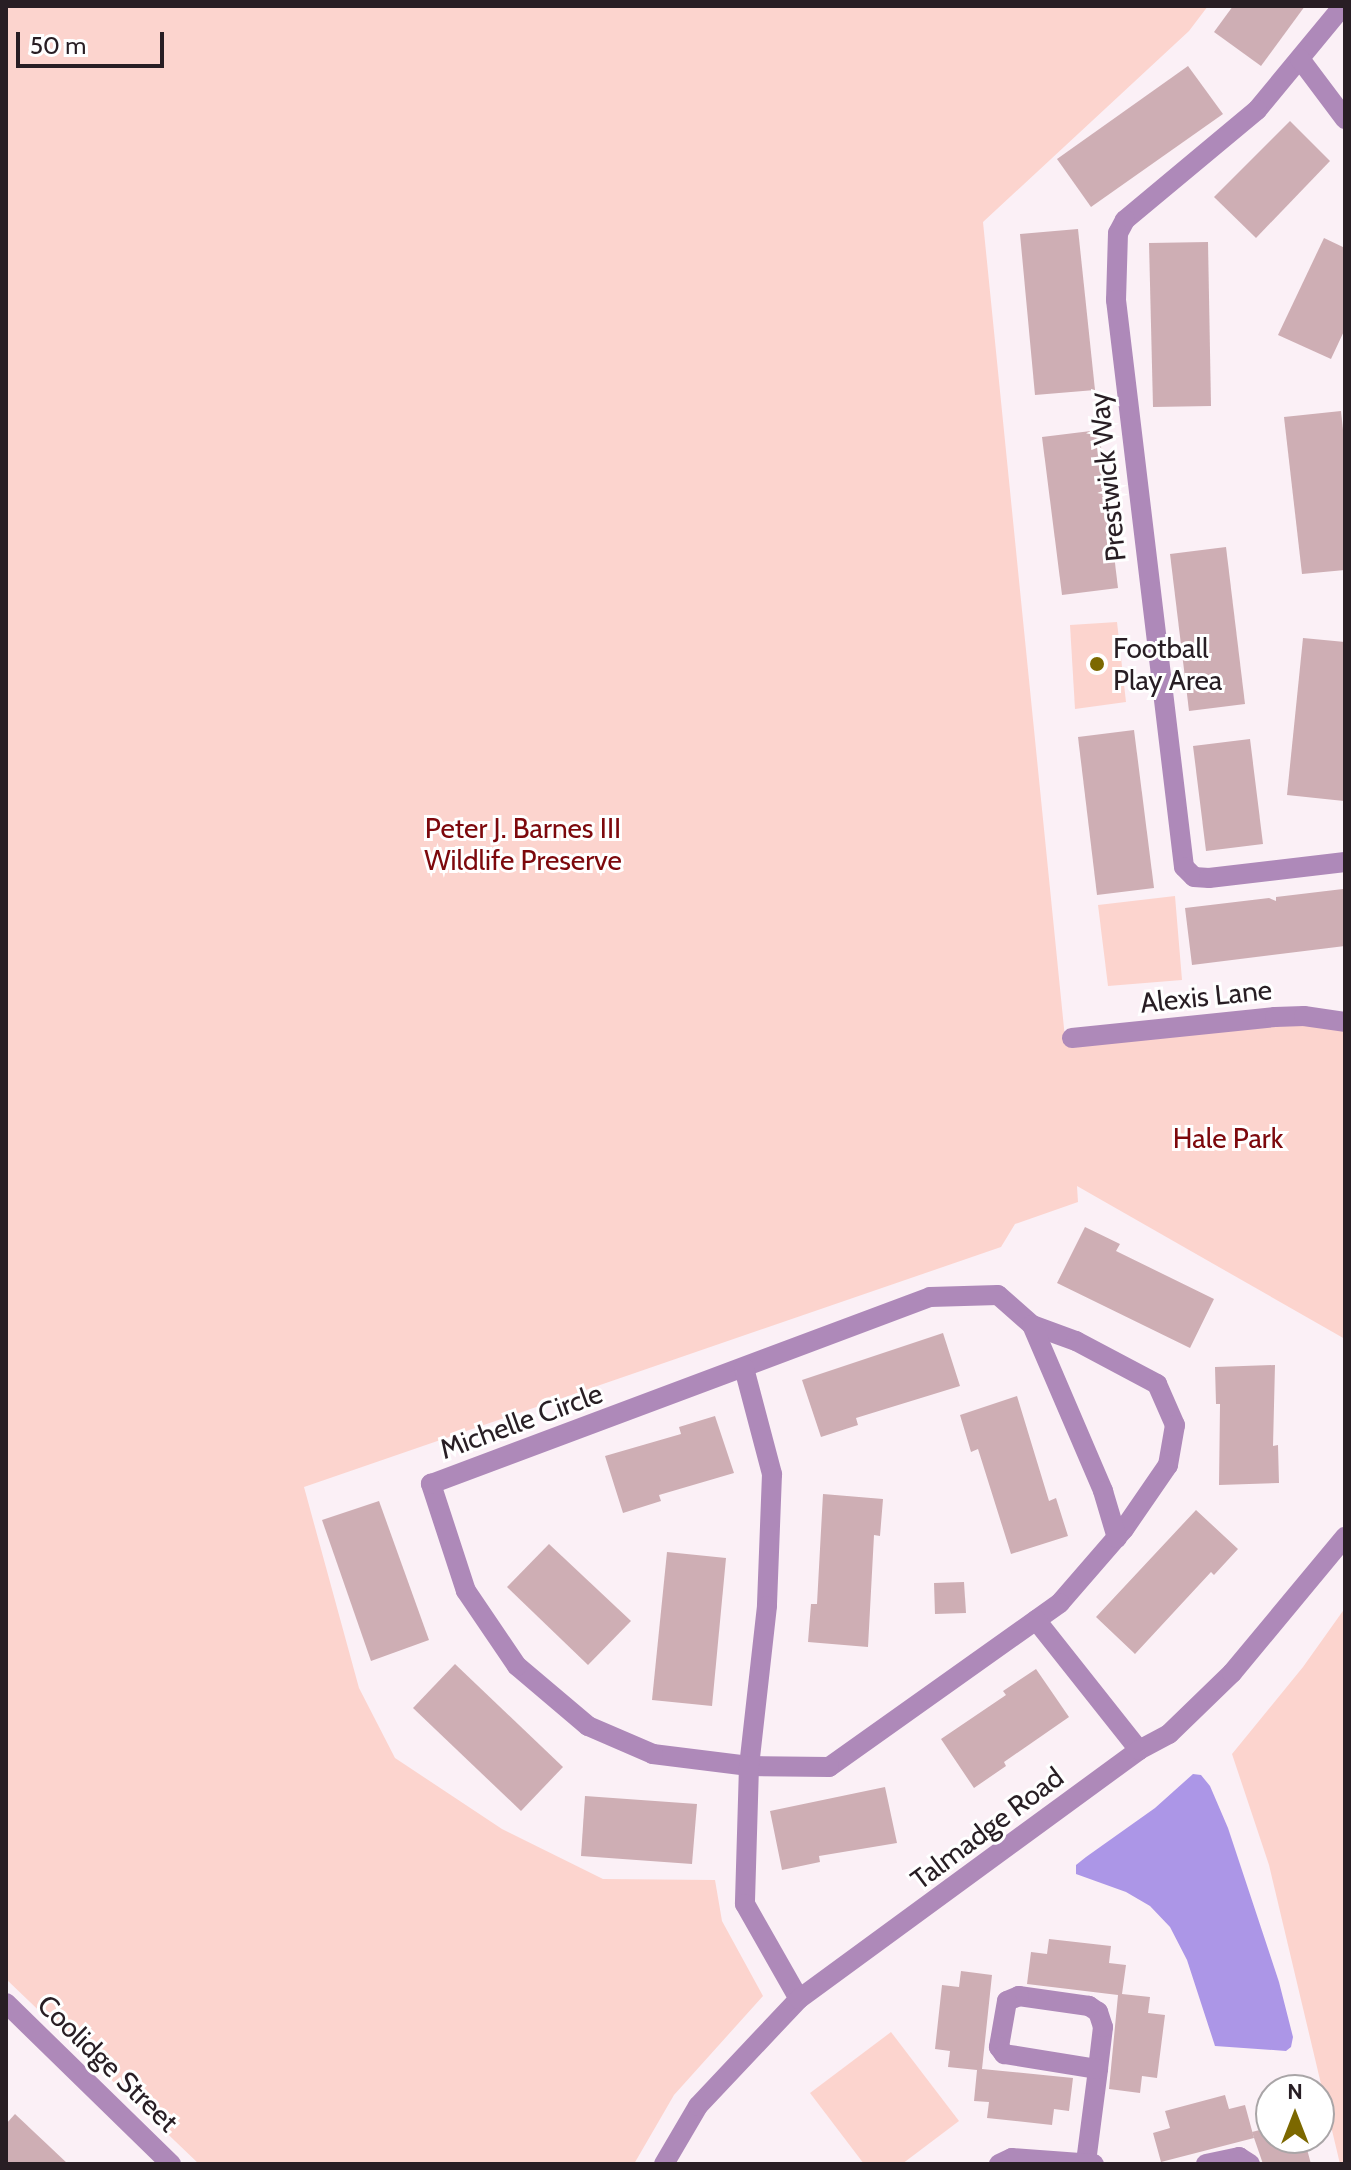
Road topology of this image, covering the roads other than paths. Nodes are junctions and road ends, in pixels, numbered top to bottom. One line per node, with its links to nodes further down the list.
1 (1343, 6): 2 (street, Prestwick Way)
2 (1300, 59): 3 (street); 4 (street, Prestwick Way)
3 (1345, 119)
4 (1345, 862)
5 (1345, 1022): 6 (street, Alexis Lane)
6 (1072, 1038)
7 (1032, 1325): 8 (street, Michelle Circle); 10 (street, Michelle Circle); 10 (street, Michelle Circle)
8 (744, 1368): 13 (street); 13 (street, Michelle Circle)
9 (1345, 1537): 12 (street, Talmadge Road)
10 (1117, 1538): 11 (street, Michelle Circle)
11 (1036, 1620): 12 (street); 13 (street, Michelle Circle)
12 (1139, 1750): 14 (street, Talmadge Road)
13 (749, 1766): 14 (street)
14 (799, 1999): 19 (street, Talmadge Road)
15 (6, 2003): 18 (street, Coolidge Street)
16 (1098, 2069): 16 (street); 17 (street)
17 (1090, 2163): 20 (street)
18 (171, 2164)
19 (664, 2164)
20 (999, 2164)
21 (1206, 2164): 22 (street)
22 (1250, 2164)

